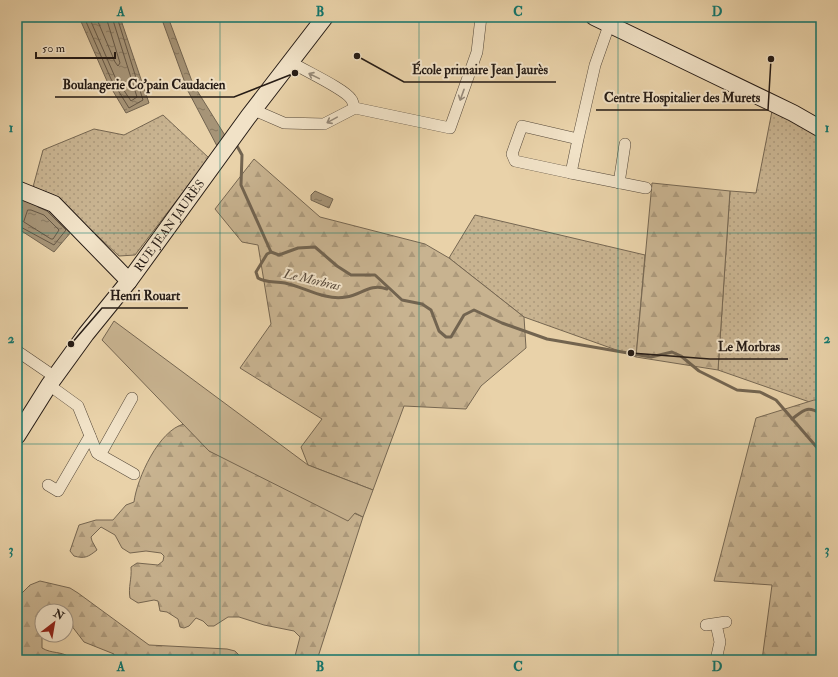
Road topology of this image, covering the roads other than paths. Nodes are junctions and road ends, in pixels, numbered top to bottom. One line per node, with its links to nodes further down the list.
1 (325, 17): 4 (main road, RUE JEAN JAURÈS)
2 (481, 17): 5 (street, one-way to 5)
3 (601, 20): 7 (main road); 10 (street)
4 (291, 62): 5 (street, one-way to 4); 6 (main road, RUE JEAN JAURÈS)
5 (355, 108): 6 (street, one-way to 6)
6 (254, 110): 16 (main road, RUE JEAN JAURÈS)
7 (793, 113): 8 (main road); 9 (main road)
8 (821, 118)
9 (821, 129)
10 (578, 139): 12 (street); 12 (street)
11 (625, 144): 13 (street)
12 (571, 173): 13 (street)
13 (619, 183): 14 (street)
14 (646, 188)
15 (17, 189): 16 (main road)
16 (129, 281): 18 (main road, RUE JEAN JAURÈS)
17 (17, 351): 18 (street)
18 (52, 381): 20 (main road, RUE JEAN JAURÈS); 21 (street)
19 (132, 398): 22 (street)
20 (17, 436)
21 (90, 436): 22 (street); 24 (street)
22 (100, 455): 23 (street)
23 (134, 474)
24 (48, 485)
25 (716, 624): 26 (street)
26 (716, 660)

